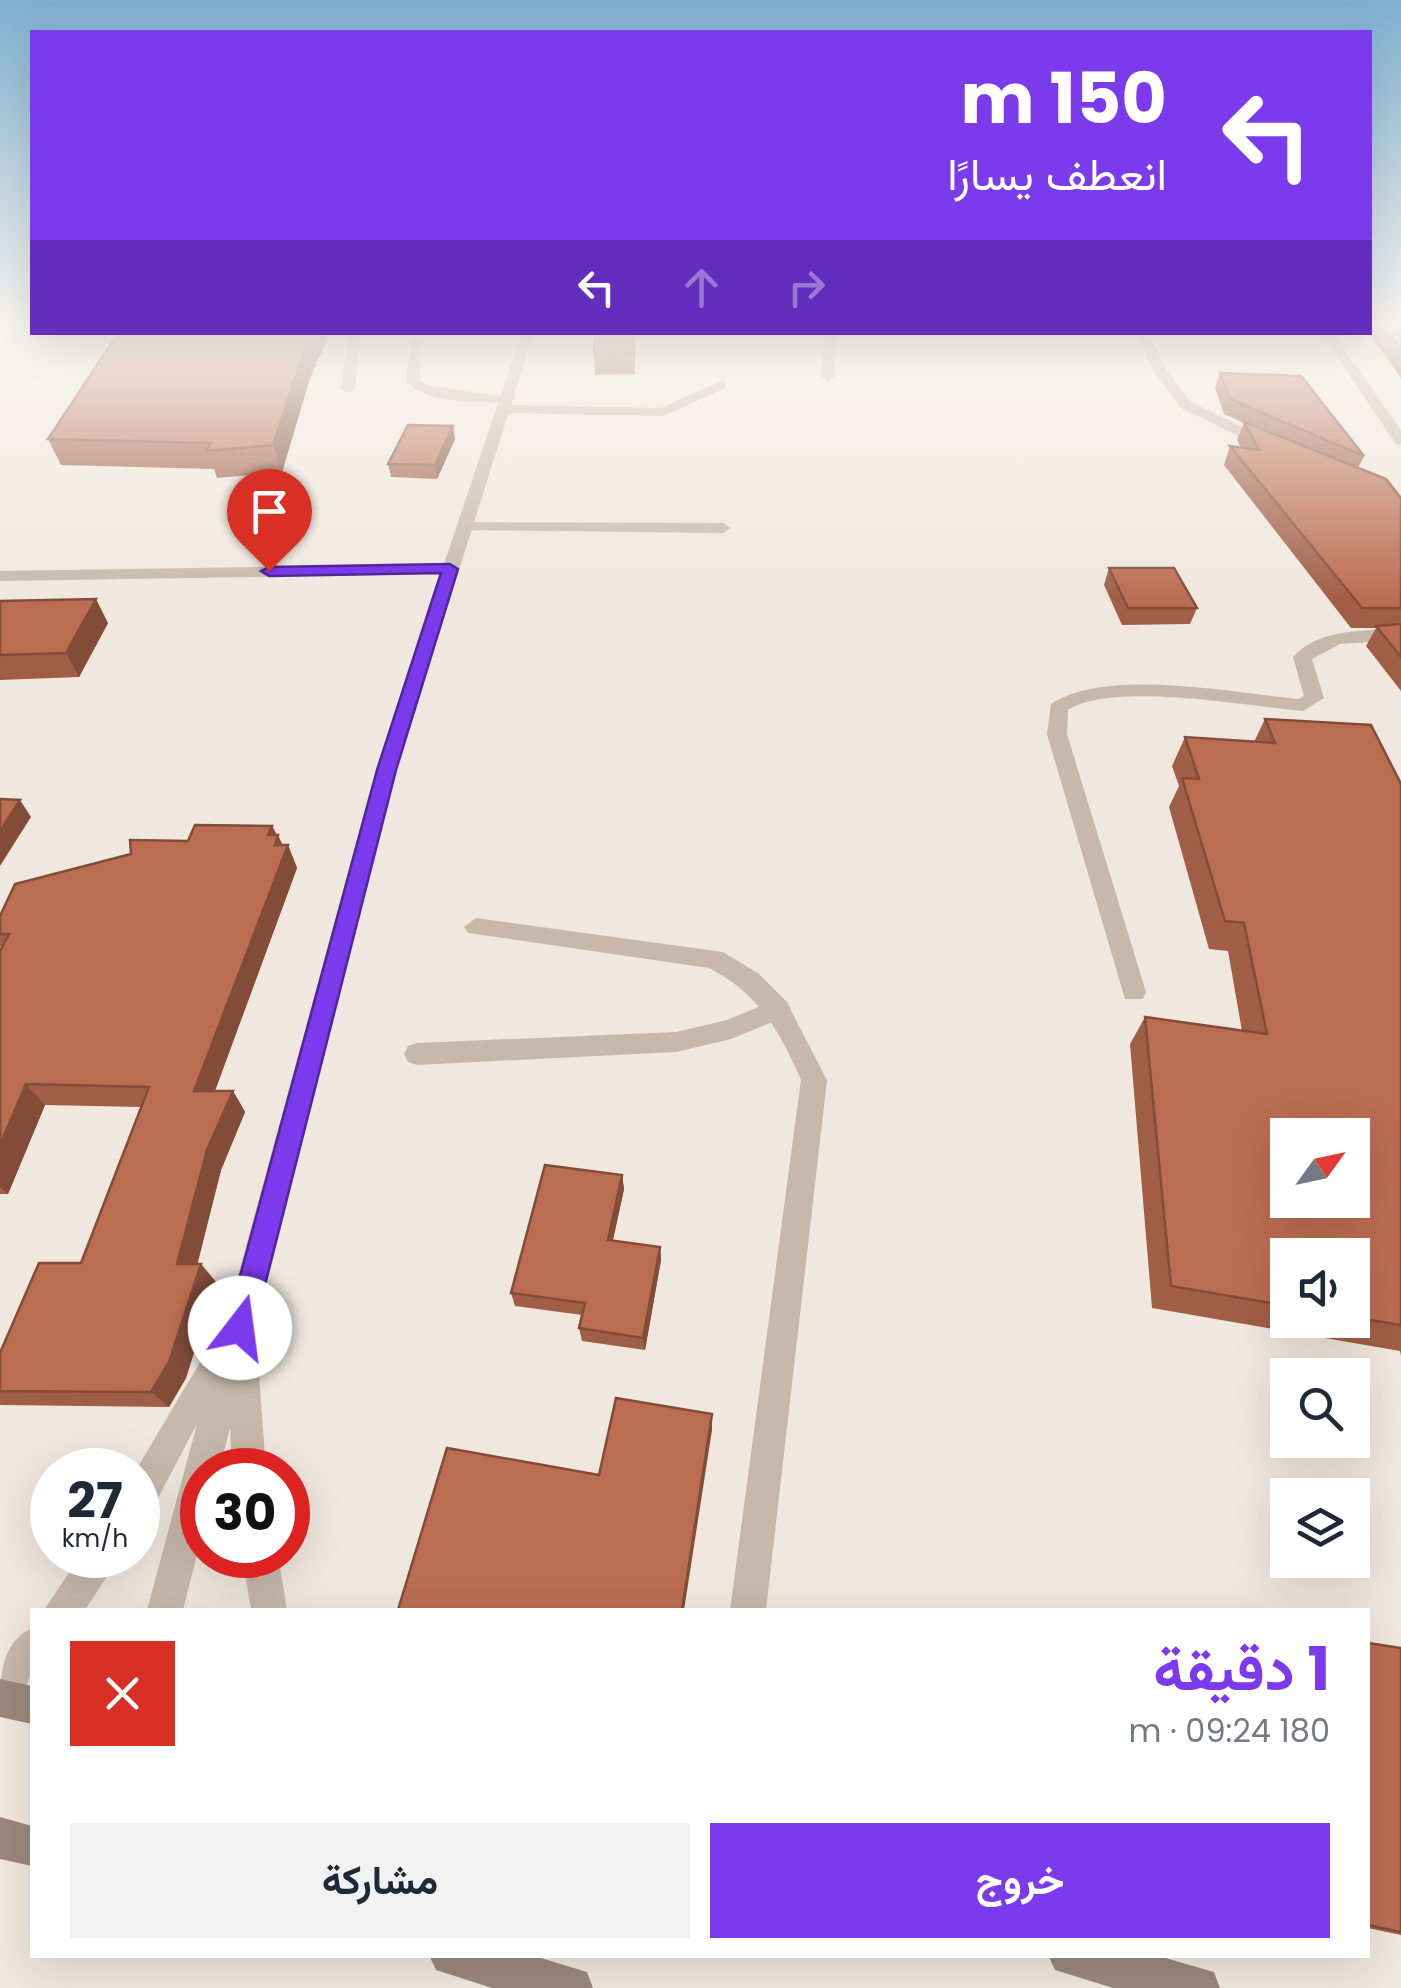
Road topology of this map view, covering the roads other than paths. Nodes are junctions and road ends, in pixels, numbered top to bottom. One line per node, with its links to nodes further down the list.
1 (503, 415): 6 (street)
2 (1206, 415): 5 (street)
3 (1383, 415): 4 (street)
4 (1401, 441)
5 (1292, 456)
6 (466, 525): 7 (street); 8 (street)
7 (723, 528)
8 (450, 569): 9 (street); 15 (street)
9 (0, 576)
10 (1401, 635): 12 (street)
11 (476, 926): 13 (street)
12 (1134, 992)
13 (778, 1009): 14 (street); 23 (street)
14 (417, 1054)
15 (240, 1328): 16 (street); 17 (street); 21 (street)
16 (248, 1448)
17 (160, 1460)
18 (86, 1578): 20 (street)
19 (264, 1578): 22 (street)
20 (63, 1608)
21 (166, 1608)
22 (269, 1608)
23 (748, 1608)
24 (30, 1650): 25 (street)
25 (0, 1695): 26 (street)
26 (30, 1704)
27 (0, 1838): 28 (street)
28 (30, 1846)
29 (462, 1958): 31 (street)
30 (1082, 1958): 32 (street)
31 (571, 1988)
32 (1198, 1988)

